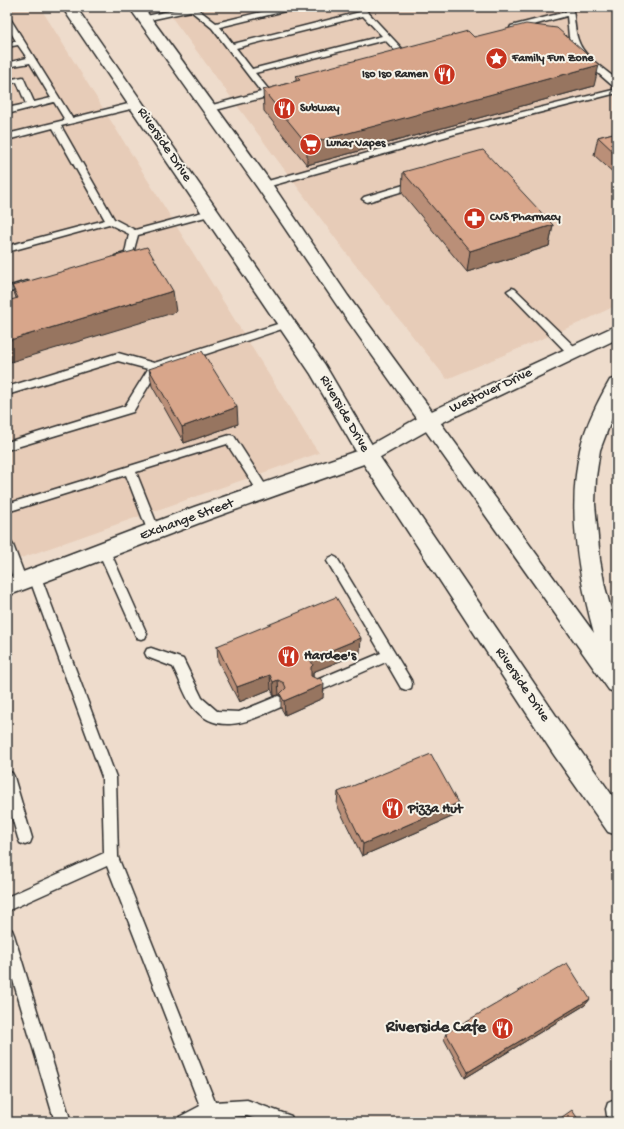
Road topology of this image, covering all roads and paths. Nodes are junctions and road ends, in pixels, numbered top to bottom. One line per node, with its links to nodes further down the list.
1 (69, 7): 28 (main road, Riverside Drive)
2 (269, 7): 10 (lane)
3 (290, 7): 10 (lane)
4 (359, 7): 8 (lane)
5 (191, 8): 7 (lane); 11 (lane)
6 (569, 10): 12 (lane); 22 (lane)
7 (141, 13): 29 (main road)
8 (365, 13): 13 (lane); 16 (lane)
9 (7, 20): 14 (lane)
10 (233, 21): 11 (lane)
11 (215, 26): 16 (lane)
12 (503, 31)
13 (386, 37): 17 (lane); 20 (lane)
14 (20, 42): 15 (lane); 18 (lane)
15 (7, 45)
16 (231, 47): 20 (lane)
17 (406, 57)
18 (31, 60): 19 (lane); 26 (lane)
19 (7, 66)
20 (250, 72): 25 (lane)
21 (7, 82): 27 (lane)
22 (617, 86)
23 (290, 88): 25 (lane)
24 (617, 91): 35 (lane)
25 (267, 94): 29 (lane)
26 (56, 99): 27 (lane); 31 (lane)
27 (31, 105): 30 (lane)
28 (136, 105): 31 (lane); 37 (main road, Riverside Drive)
29 (208, 109): 35 (main road)
30 (7, 111)
31 (70, 121): 32 (lane)
32 (56, 125): 33 (lane); 38 (lane)
33 (7, 137)
34 (427, 181): 36 (lane)
35 (264, 185): 51 (main road)
36 (366, 199)
37 (210, 213): 39 (lane); 45 (main road, Riverside Drive)
38 (110, 221): 39 (lane); 40 (lane)
39 (134, 233): 41 (lane)
40 (7, 249)
41 (106, 261)
42 (38, 281): 43 (lane)
43 (7, 290)
44 (512, 291): 47 (lane)
45 (287, 324): 48 (lane); 53 (main road, Riverside Drive)
46 (617, 331): 47 (main road, Westover Drive)
47 (573, 352): 51 (main road, Westover Drive)
48 (154, 367): 50 (lane); 52 (lane)
49 (617, 385): 65 (main road)
50 (7, 391)
51 (430, 420): 53 (main road, Westover Drive); 66 (main road)
52 (7, 446)
53 (368, 455): 55 (main road, Exchange Street); 71 (main road, Riverside Drive)
54 (130, 470): 55 (lane); 56 (lane); 57 (lane)
55 (264, 492): 57 (main road, Exchange Street)
56 (7, 508)
57 (154, 532): 59 (main road, Exchange Street)
58 (7, 544): 61 (lane)
59 (104, 550): 61 (main road, Exchange Street); 62 (lane)
60 (333, 561): 64 (lane)
61 (21, 582): 73 (lane)
62 (142, 634)
63 (151, 654): 69 (lane)
64 (389, 655): 67 (lane); 68 (lane)
65 (617, 666)
66 (617, 683)
67 (406, 684)
68 (317, 686)
69 (278, 702)
70 (7, 777): 72 (lane)
71 (617, 823)
72 (25, 838)
73 (111, 857): 74 (lane); 77 (lane)
74 (7, 904)
75 (7, 935): 78 (lane)
76 (617, 1107): 81 (lane)
77 (210, 1110): 79 (lane); 80 (lane)
78 (63, 1122)
79 (187, 1122)
80 (285, 1122)
81 (616, 1122)

